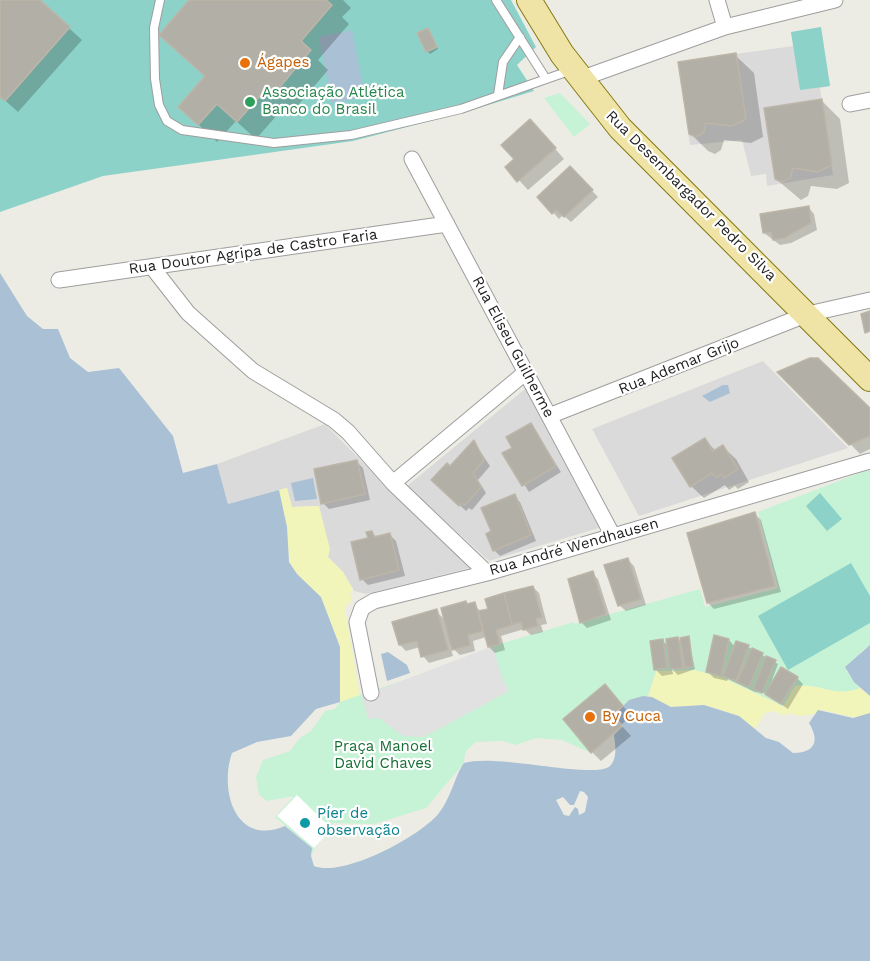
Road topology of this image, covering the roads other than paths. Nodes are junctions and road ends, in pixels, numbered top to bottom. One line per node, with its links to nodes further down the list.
1 (160, 0): 10 (lane)
2 (496, 0): 7 (lane)
3 (529, 0): 8 (main road, Rua Desembargador Pedro Silva)
4 (717, 0): 6 (street)
5 (835, 0): 6 (street)
6 (725, 27): 8 (street)
7 (520, 38): 9 (lane); 10 (lane)
8 (577, 74): 9 (lane); 18 (main road, Rua Desembargador Pedro Silva)
9 (546, 79): 10 (lane)
10 (498, 95)
11 (870, 100): 12 (street)
12 (850, 104)
13 (412, 159): 14 (street, Rua Eliseu Guilherme)
14 (447, 224): 15 (street, Rua Doutor Agripa de Castro Faria); 19 (street, Rua Eliseu Guilherme)
15 (152, 267): 16 (street, Rua Doutor Agripa de Castro Faria); 23 (street)
16 (59, 280)
17 (870, 300): 18 (street, Rua Ademar Grijo)
18 (808, 314): 20 (main road, Rua Desembargador Pedro Silva); 21 (street, Rua Ademar Grijo)
19 (526, 372): 21 (street, Rua Eliseu Guilherme); 23 (street)
20 (870, 379)
21 (549, 416): 24 (street, Rua Eliseu Guilherme)
22 (870, 461): 24 (street, Rua André Wendhausen)
23 (393, 483): 25 (street)
24 (613, 536): 25 (street, Rua André Wendhausen)
25 (487, 573): 26 (street, Rua André Wendhausen)
26 (371, 693)

